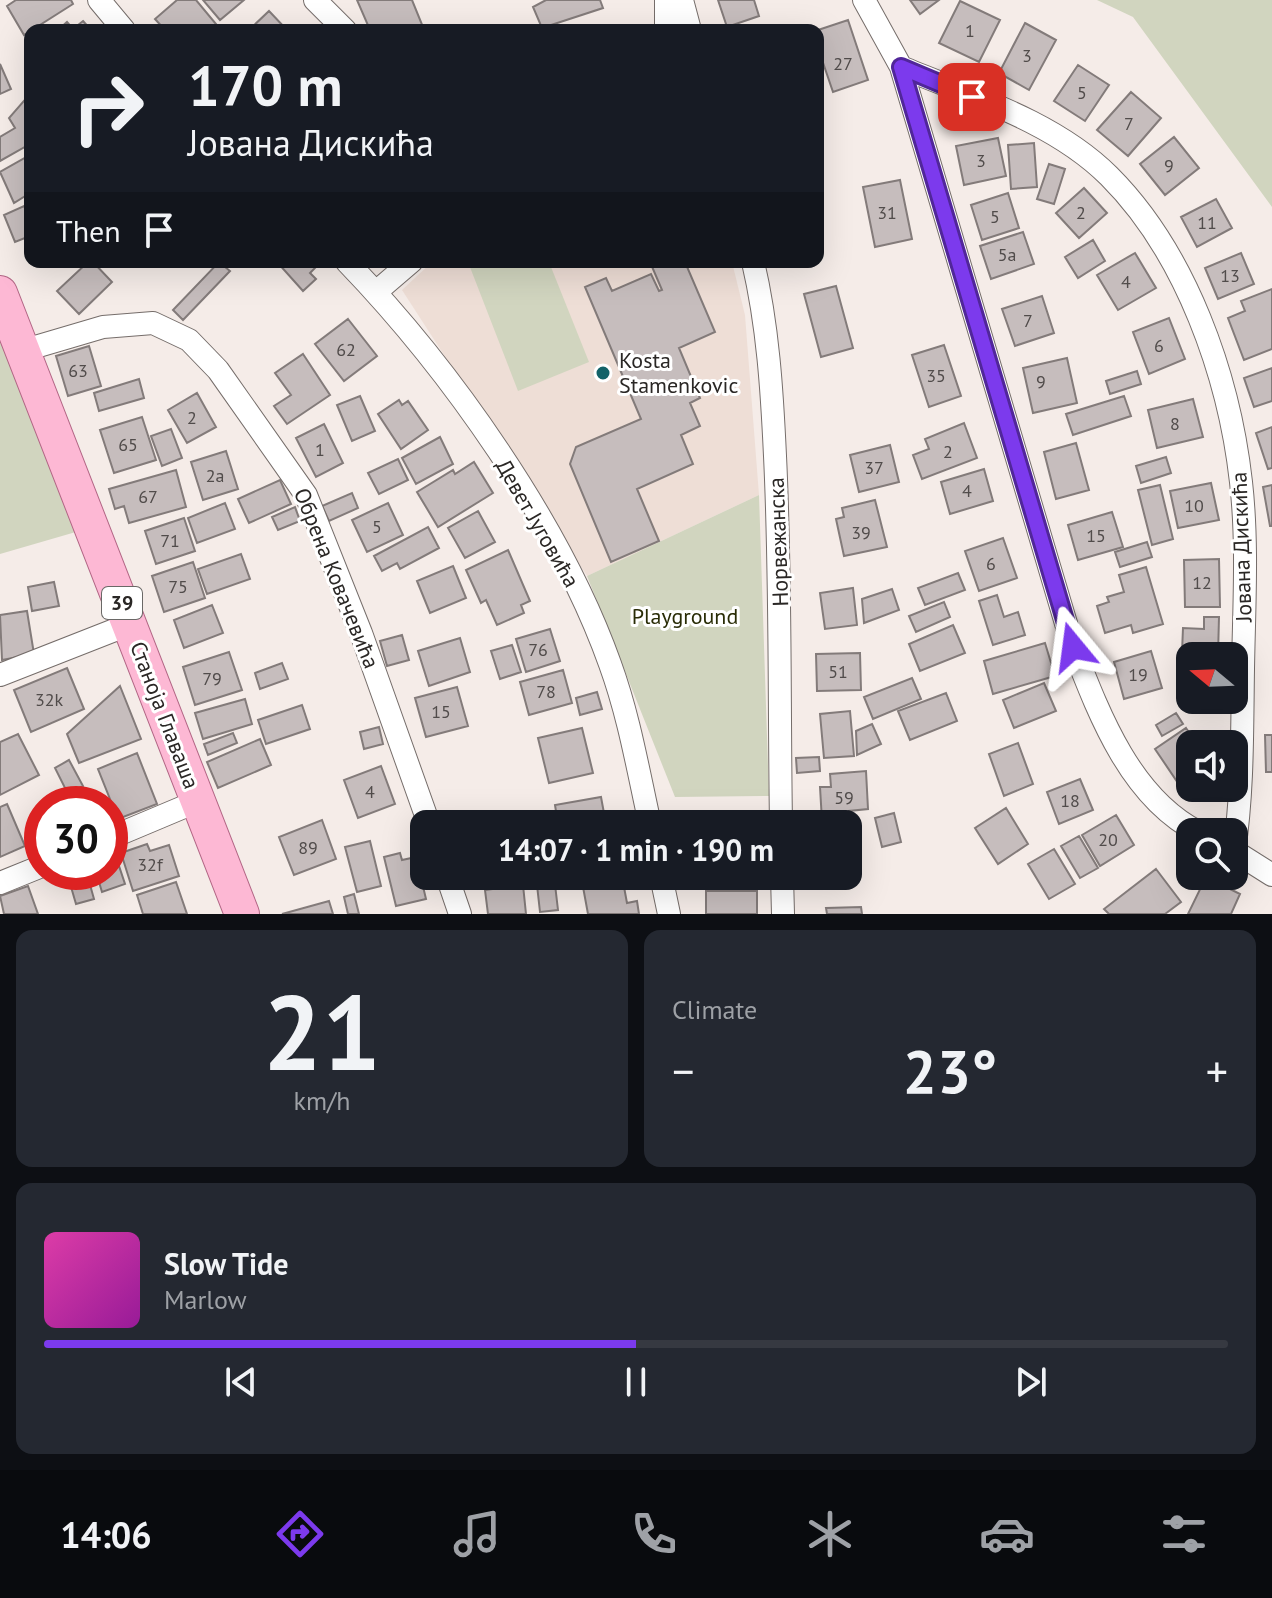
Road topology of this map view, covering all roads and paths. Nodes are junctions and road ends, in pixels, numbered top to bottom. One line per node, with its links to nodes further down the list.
1 (99, 0): 6 (street)
2 (315, 0): 7 (street)
3 (666, 0): 8 (street)
4 (682, 0): 9 (street)
5 (864, 0): 10 (street)
6 (119, 24)
7 (339, 24)
8 (666, 24)
9 (688, 24)
10 (901, 67): 23 (street); 24 (street, Јована Дискића)
11 (353, 268): 14 (street, Девет Југовића)
12 (404, 268): 14 (street)
13 (754, 268): 22 (street, Норвежанска)
14 (376, 292): 21 (street, Девет Југовића)
15 (0, 293): 16 (main road, Станоја Главаша / 39)
16 (25, 350): 17 (main road, Станоја Главаша / 39); 20 (street, Обрена Ковачевића)
17 (130, 624): 18 (street); 19 (main road, Станоја Главаша / 39)
18 (0, 675)
19 (198, 801): 25 (street); 33 (main road, Станоја Главаша / 39)
20 (424, 810)
21 (647, 810)
22 (781, 810)
23 (1176, 818)
24 (1236, 818)
25 (128, 830)
26 (1248, 860): 28 (street)
27 (24, 873): 29 (street)
28 (1272, 875)
29 (0, 883)
30 (452, 890): 34 (street)
31 (664, 890): 35 (street)
32 (782, 890): 36 (street)
33 (242, 914)
34 (460, 914)
35 (669, 914)
36 (783, 914)

